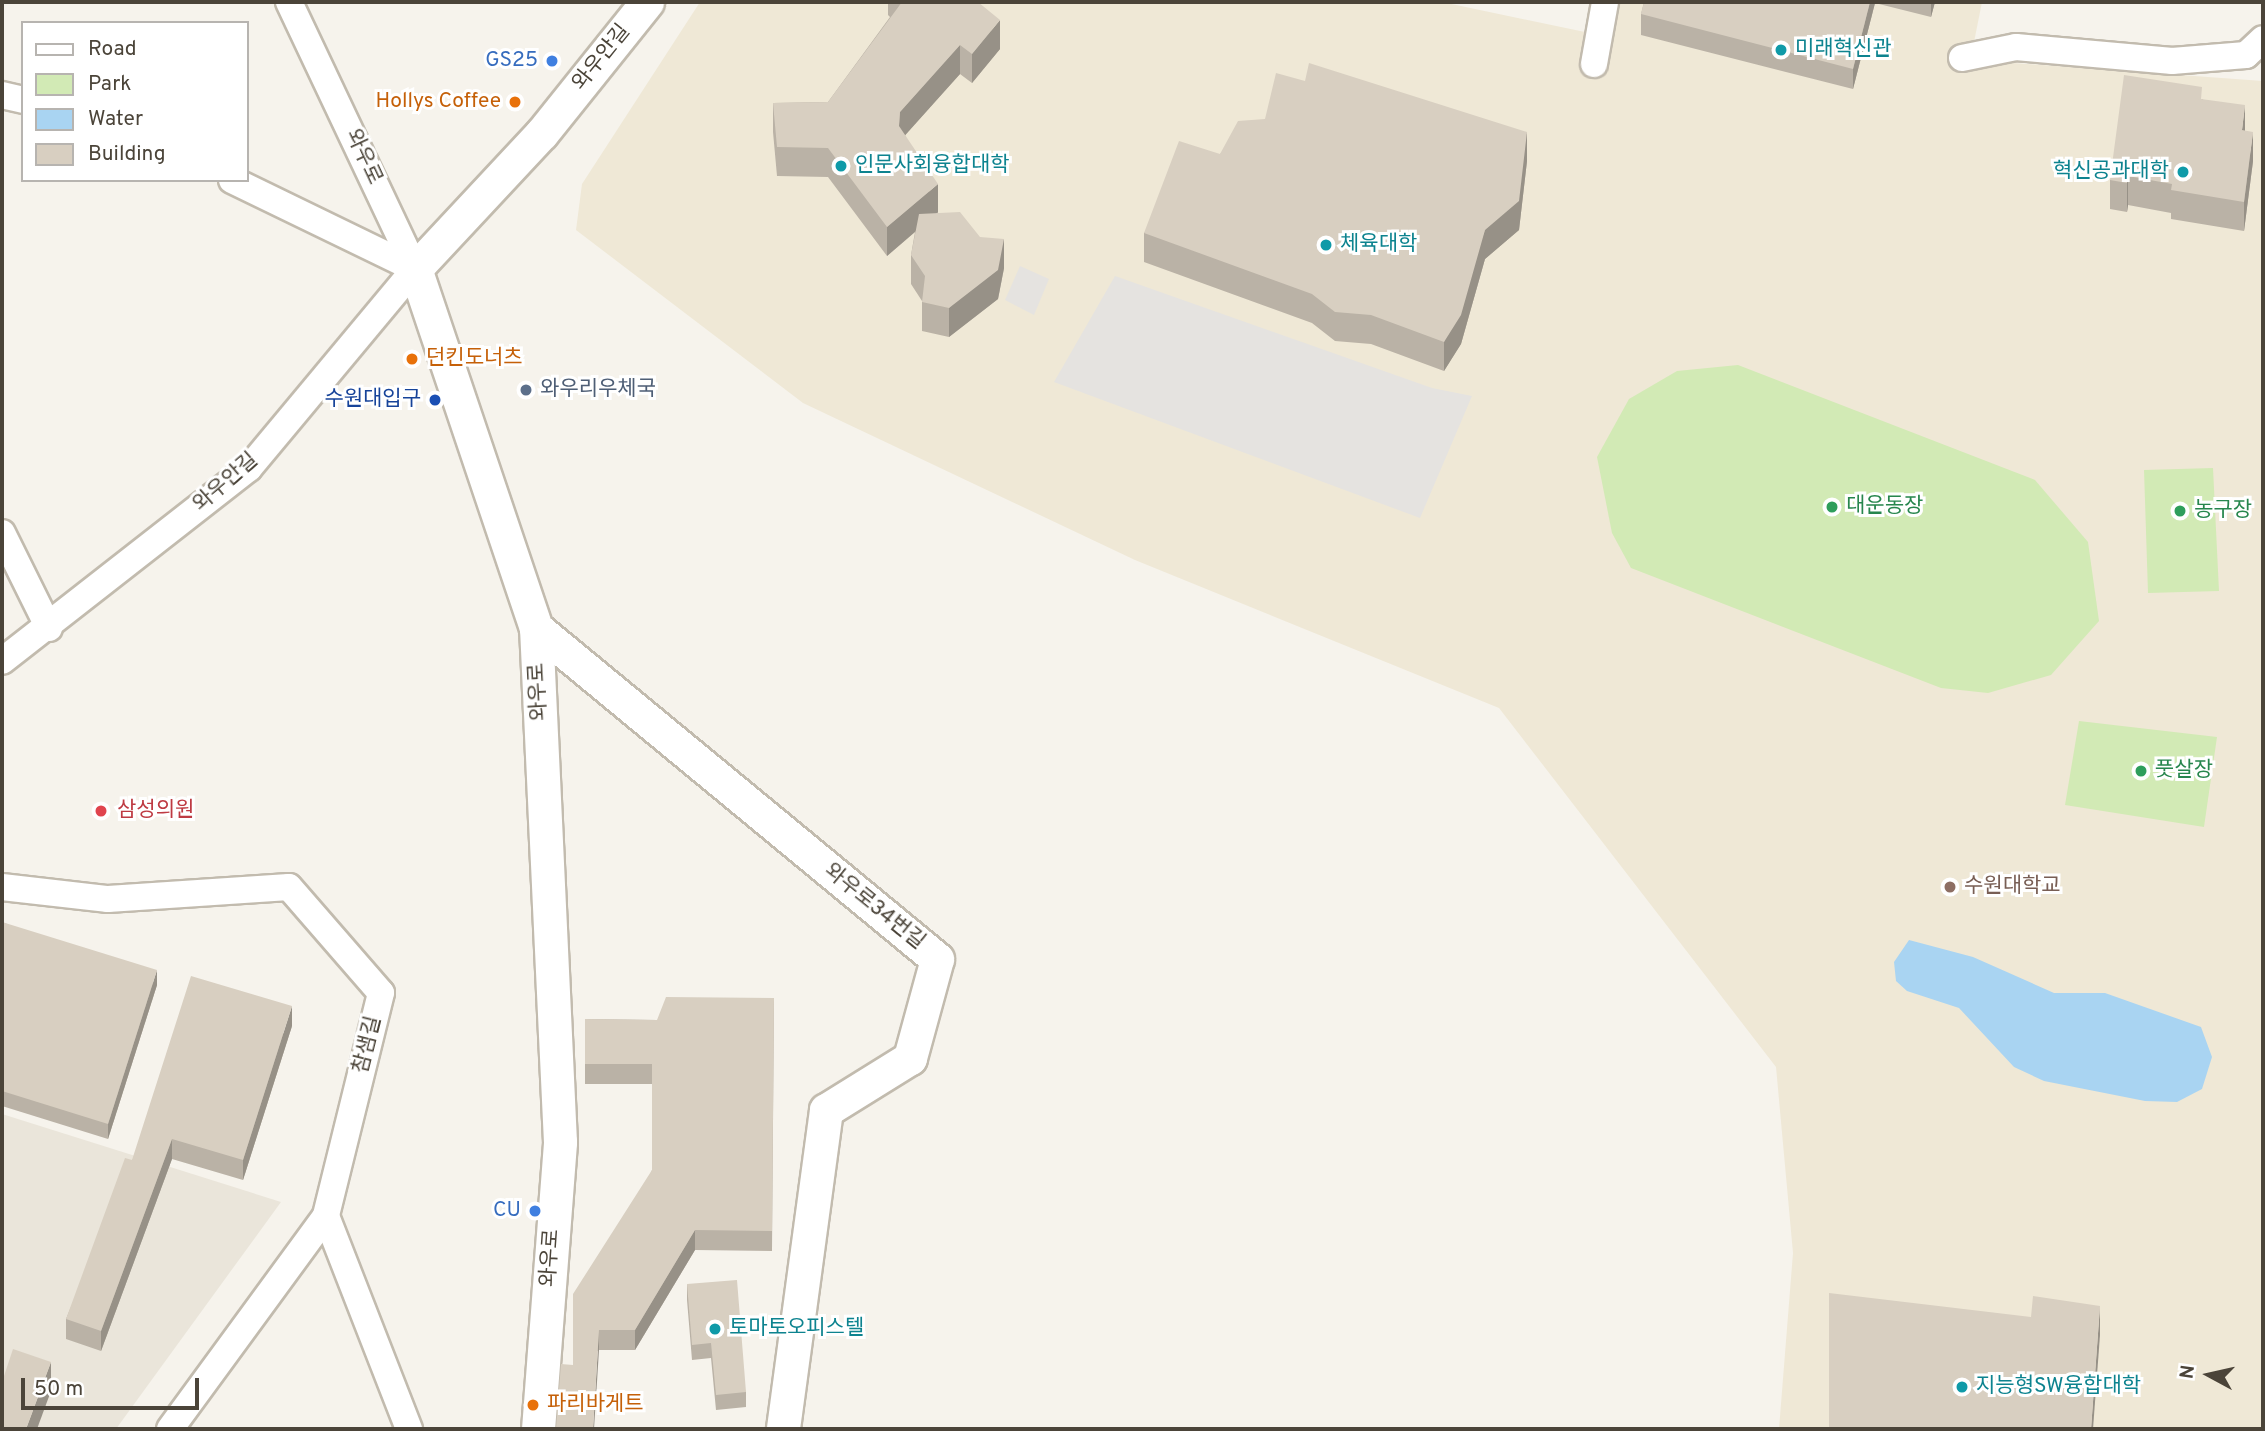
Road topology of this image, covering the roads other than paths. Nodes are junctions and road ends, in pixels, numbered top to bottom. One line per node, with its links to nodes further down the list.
1 (289, 2): 10 (street, 와우로)
2 (647, 2): 10 (street, 와우안길)
3 (1605, 2): 6 (street)
4 (2263, 39): 5 (street)
5 (1962, 58)
6 (1594, 64)
7 (2, 94): 8 (street)
8 (21, 99)
9 (236, 182): 10 (street)
10 (415, 269): 12 (street, 와우안길); 13 (street, 와우로)
11 (2, 533): 12 (street)
12 (49, 628): 14 (street, 와우안길)
13 (536, 628): 19 (street, 와우로); 20 (street, 와우로34번길)
14 (2, 661)
15 (2, 887): 16 (street, 참샘길)
16 (326, 1216): 17 (street, 참샘길); 18 (street)
17 (170, 1429)
18 (409, 1429)
19 (538, 1429)
20 (783, 1429)

